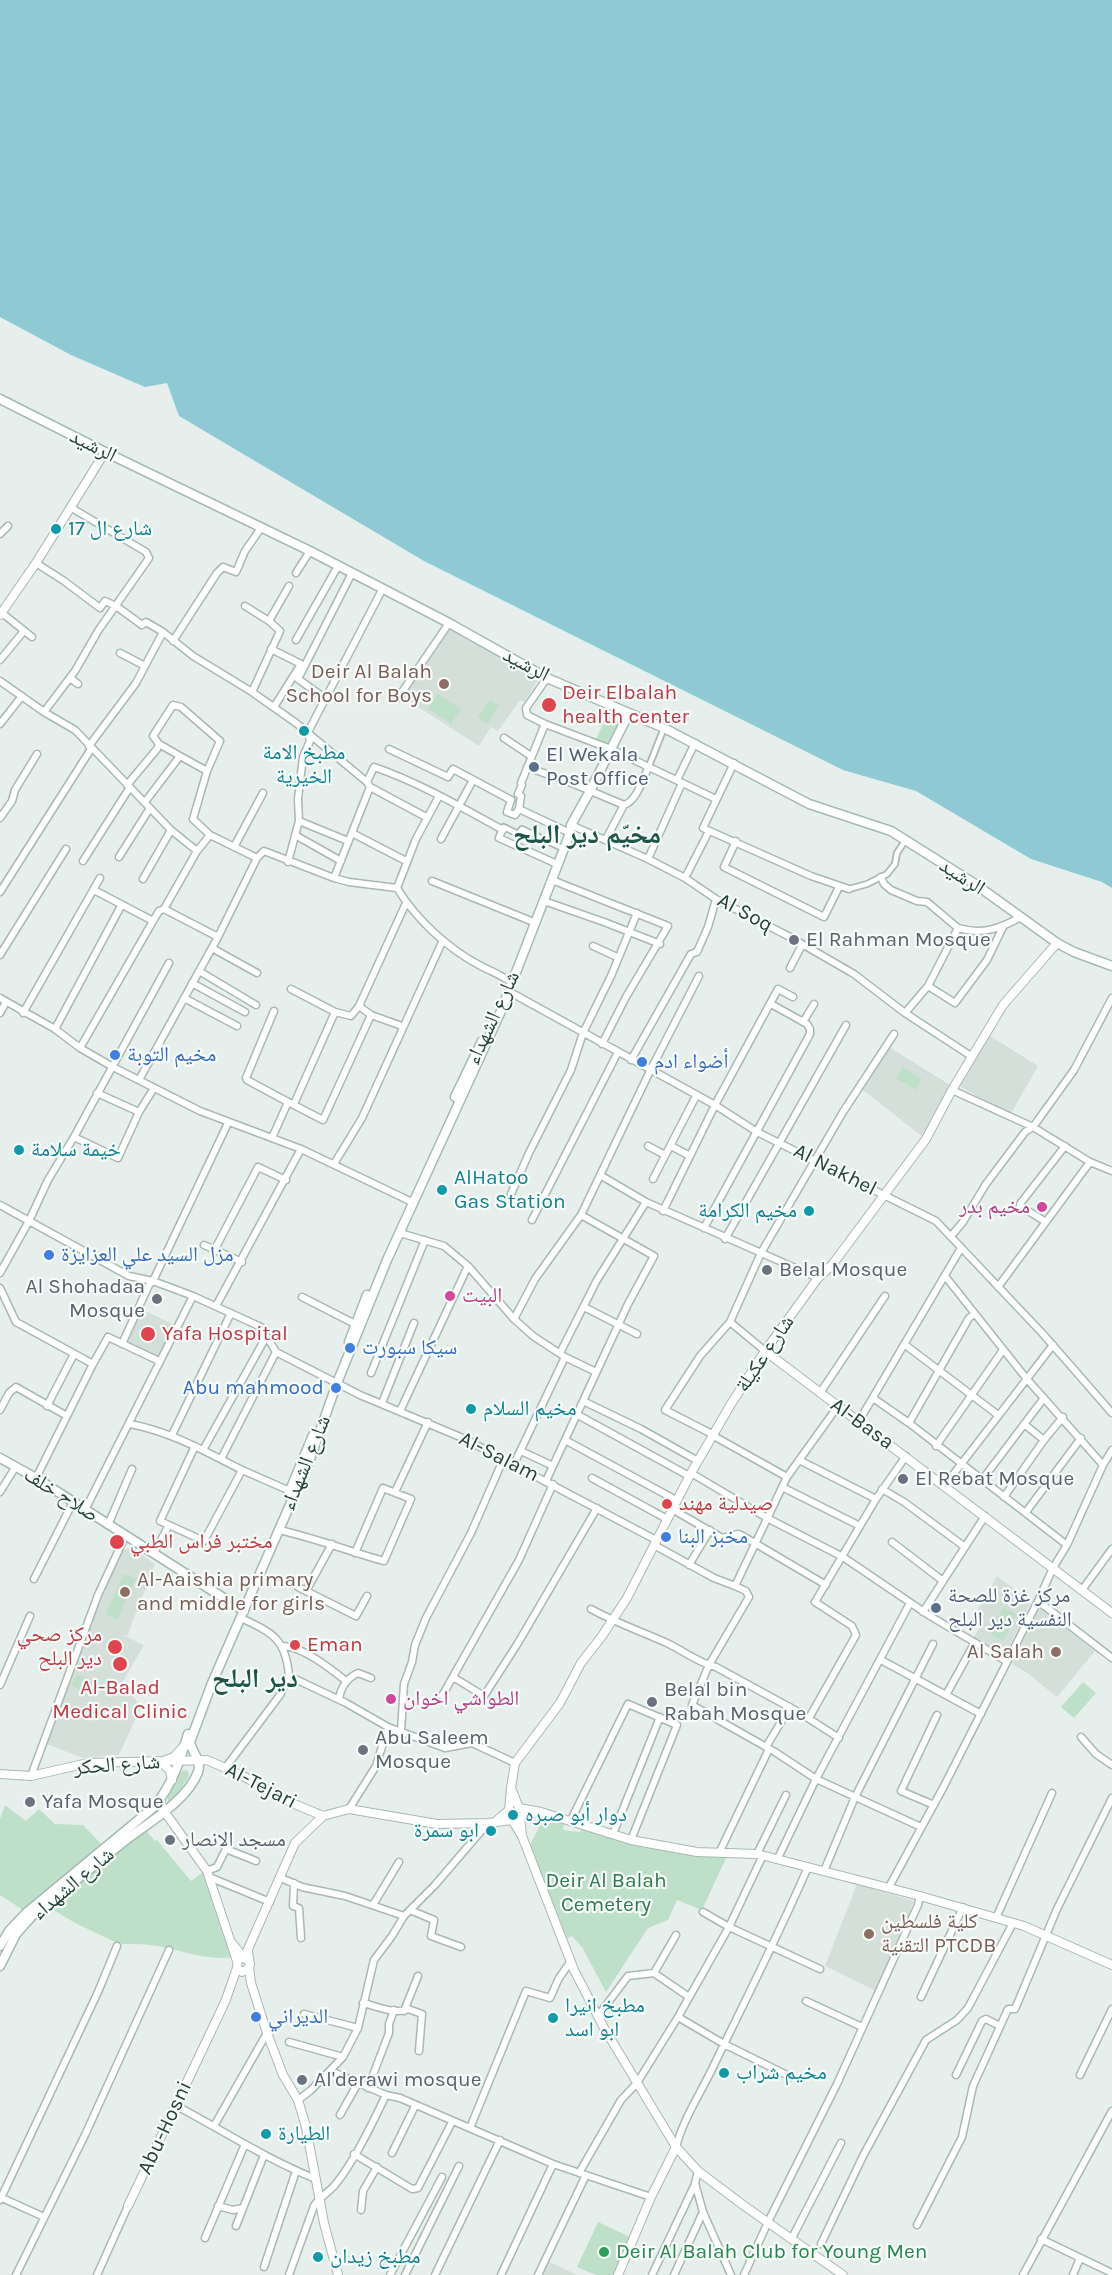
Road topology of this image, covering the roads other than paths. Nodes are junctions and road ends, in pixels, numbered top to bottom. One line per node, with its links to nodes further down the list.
1 (0, 399): 2 (main road, الرشيد)
2 (105, 452): 3 (street); 5 (main road, الرشيد)
3 (70, 507): 8 (street); 14 (street)
4 (8, 526): 6 (street)
5 (261, 528): 7 (main road, الرشيد); 23 (street)
6 (0, 534)
7 (310, 551): 9 (main road, الرشيد); 10 (street)
8 (36, 563): 14 (street); 16 (street)
9 (338, 566): 11 (main road, الرشيد); 22 (street)
10 (296, 573)
11 (352, 573): 13 (main road, الرشيد); 35 (street)
12 (289, 586): 17 (street)
13 (383, 588): 18 (main road, الرشيد); 35 (street)
14 (116, 606): 20 (street); 28 (street)
15 (245, 606): 17 (street)
16 (1, 614): 19 (street)
17 (269, 621): 24 (street)
18 (449, 622): 29 (main road, الرشيد); 34 (street)
19 (24, 632): 21 (street); 26 (street)
20 (164, 632): 23 (street); 27 (street)
21 (32, 637)
22 (296, 640)
23 (173, 641): 32 (street)
24 (272, 649): 32 (street); 36 (street)
25 (120, 652): 27 (street)
26 (0, 660)
27 (145, 666): 46 (street)
28 (70, 678): 31 (street); 37 (street)
29 (548, 678): 38 (main road, الرشيد); 40 (street)
30 (0, 681): 33 (street)
31 (78, 684)
32 (252, 692): 36 (street)
33 (22, 696): 37 (street); 39 (street)
34 (398, 698)
35 (326, 699): 42 (street)
36 (274, 707): 42 (street)
37 (44, 712): 46 (street)
38 (629, 713): 41 (main road, الرشيد); 48 (main road, شارع الشهداء)
39 (0, 724)
40 (545, 724): 48 (street); 51 (street)
41 (664, 728): 44 (main road, الرشيد); 53 (street)
42 (309, 732): 58 (street); 70 (street)
43 (504, 738): 51 (street)
44 (695, 743): 52 (main road, الرشيد); 57 (street)
45 (159, 744): 50 (street); 55 (street); 59 (street)
46 (90, 748): 59 (street); 106 (street)
47 (389, 749): 56 (street)
48 (611, 749): 53 (street); 60 (main road, شارع الشهداء)
49 (38, 754): 68 (street)
50 (180, 756): 55 (street); 64 (street)
51 (531, 756): 54 (street)
52 (734, 764): 63 (street); 80 (main road, الرشيد)
53 (649, 766): 57 (street); 66 (street)
54 (527, 767): 60 (street); 67 (street)
55 (207, 771): 76 (street)
56 (473, 780): 65 (street); 67 (street)
57 (680, 782): 63 (street); 89 (street)
58 (369, 785): 62 (street); 69 (street); 75 (street)
59 (128, 786): 64 (street); 90 (street)
60 (590, 791): 66 (street); 72 (main road, شارع الشهداء)
61 (263, 793): 83 (street)
62 (439, 796): 65 (street); 69 (street)
63 (716, 799): 74 (street)
64 (147, 805): 73 (street); 87 (street)
65 (458, 805): 71 (street); 78 (street)
66 (624, 805): 79 (street)
67 (519, 809): 72 (street, Al Soq)
68 (0, 818)
69 (426, 818): 92 (street)
70 (298, 821): 77 (street); 81 (street)
71 (503, 828): 85 (street); 94 (street)
72 (571, 829): 79 (street, Al Soq); 85 (main road, شارع الشهداء)
73 (171, 830): 86 (street); 99 (street)
74 (709, 831): 82 (street); 98 (street)
75 (352, 832): 81 (street); 92 (street)
76 (210, 835): 83 (street); 86 (street)
77 (295, 835): 91 (street); 93 (street)
78 (441, 839)
79 (606, 839): 89 (street, Al Soq)
80 (905, 840): 95 (street); 113 (main road, الرشيد)
81 (348, 841): 91 (street)
82 (736, 841): 102 (street); 102 (street)
83 (234, 847): 88 (street)
84 (66, 849): 126 (street)
85 (564, 849): 94 (main road, شارع الشهداء)
86 (197, 851): 111 (street)
87 (119, 857)
88 (257, 858): 93 (street); 119 (street)
89 (648, 859): 98 (street, Al Soq)
90 (83, 861)
91 (341, 861): 97 (street)
92 (406, 861): 103 (street)
93 (288, 862): 97 (street)
94 (558, 864): 100 (main road, شارع الشهداء)
95 (881, 877): 104 (street); 117 (street)
96 (100, 878): 105 (street)
97 (333, 878): 103 (street)
98 (686, 878): 107 (street, Al Soq)
99 (143, 879)
100 (552, 880): 108 (main road, شارع الشهداء); 112 (street)
101 (432, 881): 115 (street)
102 (839, 887): 104 (street)
103 (397, 888): 109 (street, Al Nakhel)
104 (849, 889)
105 (94, 890): 110 (street); 150 (street)
106 (0, 892)
107 (716, 899): 123 (street, Al Soq); 164 (street)
108 (544, 901): 115 (main road, شارع الشهداء); 118 (street)
109 (406, 903): 120 (street, Al Nakhel); 145 (street)
110 (121, 906): 114 (street); 157 (street)
111 (164, 909): 114 (street); 119 (street)
112 (637, 913): 118 (street); 122 (street)
113 (1021, 917): 116 (street); 121 (main road, الرشيد)
114 (153, 921): 161 (street)
115 (536, 923): 135 (main road, شارع الشهداء)
116 (1003, 927): 117 (street); 136 (street)
117 (958, 928): 136 (street)
118 (628, 933): 122 (street); 127 (street)
119 (218, 937): 125 (street)
120 (443, 940): 135 (street, Al Nakhel); 156 (street)
121 (1057, 943): 129 (main road, الرشيد); 163 (street, شارع عكيلة)
122 (660, 944): 160 (street)
123 (802, 945): 130 (street); 151 (street, Al Soq)
124 (592, 946): 127 (street)
125 (212, 948): 131 (street); 132 (street)
126 (0, 955)
127 (617, 957): 158 (street)
128 (169, 963): 165 (street)
129 (1112, 966)
130 (790, 968)
131 (199, 971): 134 (street); 144 (street)
132 (257, 973)
133 (699, 976): 166 (street)
134 (192, 983): 139 (street); 147 (street)
135 (509, 984): 158 (street, Al Nakhel); 196 (main road, شارع الشهداء)
136 (928, 986): 151 (street)
137 (291, 989): 148 (street)
138 (794, 997): 142 (street)
139 (184, 998): 155 (street); 167 (street)
140 (1112, 998): 176 (street)
141 (3, 1000): 149 (street); 150 (street)
142 (771, 1004): 153 (street); 173 (street)
143 (814, 1004): 153 (street)
144 (256, 1005)
145 (358, 1006): 148 (street); 152 (street)
146 (274, 1011): 172 (street)
147 (245, 1012)
148 (336, 1012): 172 (street)
149 (0, 1013)
150 (22, 1013): 157 (street)
151 (905, 1013): 163 (street, Al Soq)
152 (371, 1015): 156 (street); 172 (street)
153 (804, 1022): 177 (street)
154 (846, 1025): 180 (street)
155 (237, 1026)
156 (402, 1026): 189 (street)
157 (55, 1029): 161 (street)
158 (583, 1033): 160 (street, Al Nakhel); 194 (street)
159 (894, 1034): 187 (street)
160 (602, 1044): 162 (street, Al Nakhel)
161 (80, 1048): 165 (street)
162 (618, 1052): 164 (street, Al Nakhel); 201 (street)
163 (971, 1056): 169 (street, شارع عكيلة)
164 (631, 1060): 166 (street, Al Nakhel)
165 (113, 1067): 167 (street); 170 (street)
166 (650, 1071): 171 (street, Al Nakhel); 191 (street)
167 (139, 1080): 168 (street)
168 (154, 1088): 174 (street); 175 (street)
169 (952, 1090): 176 (street); 195 (street, شارع عكيلة)
170 (97, 1093): 174 (street); 178 (street)
171 (696, 1095): 173 (street, Al Nakhel); 182 (street)
172 (291, 1103): 179 (street)
173 (715, 1106): 177 (street, Al Nakhel); 186 (street)
174 (139, 1112): 178 (street)
175 (228, 1123): 179 (street); 219 (street)
176 (1033, 1127): 183 (street); 206 (street)
177 (757, 1132): 180 (street, Al Nakhel); 204 (street)
178 (74, 1137): 202 (street)
179 (272, 1138): 184 (street)
180 (779, 1142): 187 (street, Al Nakhel); 208 (street)
181 (648, 1146): 185 (street)
182 (670, 1146): 185 (street); 186 (street)
183 (1065, 1146): 188 (street); 203 (street)
184 (301, 1149): 189 (street); 193 (street)
185 (665, 1155): 192 (street)
186 (690, 1156): 199 (street)
187 (816, 1161): 195 (street, Al Nakhel); 213 (street)
188 (1090, 1162): 190 (street); 203 (street)
189 (334, 1164): 196 (street)
190 (1112, 1171)
191 (600, 1175): 197 (street); 200 (street)
192 (653, 1179)
193 (286, 1180): 212 (street); 214 (street)
194 (511, 1194)
195 (885, 1196): 206 (street, Al Nakhel); 218 (street, شارع عكيلة)
196 (411, 1202): 205 (main road, شارع الشهداء); 232 (main road, شارع الشهداء)
197 (645, 1203): 199 (street); 207 (street)
198 (0, 1206): 202 (street)
199 (663, 1211): 204 (street)
200 (581, 1215): 207 (street); 229 (street)
201 (532, 1220)
202 (29, 1221): 216 (street); 219 (street)
203 (1046, 1222): 220 (street)
204 (704, 1228): 208 (street)
205 (399, 1233): 209 (street); 250 (main road, شارع الشهداء)
206 (951, 1236): 211 (street, Al Nakhel)
207 (622, 1239): 226 (street); 233 (street)
208 (725, 1239): 213 (street)
209 (425, 1240): 215 (street); 248 (street)
210 (204, 1245): 212 (street)
211 (961, 1248): 217 (street); 220 (street, Al Nakhel)
212 (215, 1249): 214 (street)
213 (761, 1253): 218 (street); 230 (street)
214 (242, 1262): 225 (street)
215 (468, 1266): 229 (street); 260 (street)
216 (0, 1273)
217 (945, 1276): 228 (street); 237 (street)
218 (818, 1278): 240 (street, شارع عكيلة)
219 (153, 1281): 222 (street); 236 (street)
220 (998, 1287): 238 (street, Al Nakhel)
221 (0, 1288): 242 (street)
222 (193, 1296): 225 (street); 244 (street)
223 (885, 1296): 251 (street)
224 (302, 1297): 232 (street)
225 (216, 1306): 227 (street)
226 (584, 1307): 233 (street); 243 (street)
227 (231, 1313): 235 (street); 271 (street)
228 (974, 1314): 239 (street); 246 (street)
229 (514, 1319): 243 (street)
230 (730, 1322): 240 (street, Al-Basa); 272 (street)
231 (414, 1323): 256 (street)
232 (355, 1324): 250 (main road, شارع الشهداء)
233 (619, 1324): 234 (street); 247 (street)
234 (637, 1334)
235 (266, 1337): 241 (street); 278 (street)
236 (122, 1344): 244 (street); 245 (street)
237 (904, 1344): 246 (street); 253 (street)
238 (1053, 1345): 249 (street); 261 (street, Al Nakhel)
239 (1003, 1350): 249 (street); 252 (street)
240 (765, 1351): 251 (street, Al-Basa); 272 (street, شارع عكيلة)
241 (276, 1352): 250 (street, Al-Salam); 283 (street)
242 (74, 1354): 245 (street); 257 (street)
243 (563, 1355): 247 (street); 280 (street)
244 (159, 1361): 269 (street)
245 (93, 1364): 264 (street)
246 (939, 1371): 252 (street); 268 (street)
247 (596, 1372): 255 (street)
248 (371, 1373)
249 (1026, 1378): 254 (street); 263 (street)
250 (335, 1382): 256 (street, Al-Salam); 305 (main road, شارع الشهداء); 322 (main road, شارع الشهداء)
251 (820, 1393): 258 (street, Al-Basa)
252 (972, 1394): 263 (street); 277 (street)
253 (873, 1398): 266 (street); 268 (street)
254 (1044, 1398): 265 (street); 270 (street)
255 (583, 1401): 262 (street); 286 (street)
256 (382, 1403): 260 (street, Al-Salam)
257 (47, 1406): 259 (street); 264 (street)
258 (838, 1406): 266 (street, Al-Basa); 285 (street)
259 (0, 1410)
260 (400, 1411): 267 (street, Al-Salam)
261 (1112, 1413)
262 (578, 1415): 274 (street); 295 (street)
263 (998, 1415): 289 (street)
264 (67, 1416): 298 (street)
265 (1063, 1417): 273 (street); 275 (street)
266 (859, 1421): 281 (street, Al-Basa)
267 (428, 1422): 284 (street, Al-Salam); 307 (street)
268 (909, 1423): 277 (street)
269 (130, 1424): 271 (street); 314 (street)
270 (1024, 1424): 275 (street); 300 (street)
271 (172, 1435): 276 (street)
272 (712, 1435): 286 (street, شارع عكيلة); 296 (street)
273 (1081, 1438): 290 (street); 315 (street)
274 (565, 1440): 291 (street); 310 (street)
275 (1044, 1440): 308 (street)
276 (195, 1446): 278 (street); 320 (street)
277 (936, 1446): 289 (street)
278 (203, 1450): 283 (street)
279 (1112, 1450): 290 (street)
280 (521, 1451): 288 (street); 291 (street)
281 (906, 1456): 302 (street, Al-Basa); 304 (street)
282 (0, 1458): 298 (main road, صلاح خلف)
283 (221, 1459): 293 (street)
284 (503, 1460): 288 (street, Al-Salam); 375 (street)
285 (799, 1460): 296 (street); 309 (street)
286 (698, 1461): 295 (street, شارع عكيلة)
287 (0, 1463): 294 (main road)
288 (514, 1464): 299 (street, Al-Salam)
289 (960, 1464): 300 (street); 302 (street)
290 (1103, 1465): 329 (street)
291 (553, 1466): 299 (street)
292 (132, 1469): 319 (street)
293 (242, 1470): 305 (street); 320 (street)
294 (13, 1471): 298 (main road); 306 (street)
295 (690, 1475): 310 (street, شارع عكيلة); 317 (street)
296 (787, 1477): 303 (street)
297 (592, 1478): 318 (street)
298 (35, 1480): 311 (main road); 314 (main road, صلاح خلف)
299 (546, 1480): 301 (street, Al-Salam)
300 (982, 1480): 308 (street)
301 (553, 1484): 312 (street, Al-Salam); 361 (street)
302 (945, 1485): 316 (street, Al-Basa)
303 (783, 1487): 317 (street); 321 (street)
304 (882, 1489): 309 (street); 330 (street)
305 (290, 1491): 349 (main road, شارع الشهداء)
306 (0, 1492)
307 (395, 1492): 333 (street); 333 (street)
308 (1004, 1497): 315 (street)
309 (876, 1499): 321 (street)
310 (676, 1500): 313 (street, شارع عكيلة)
311 (71, 1506): 324 (main road); 337 (street)
312 (597, 1508): 326 (street, Al-Salam); 361 (street)
313 (672, 1509): 318 (street, شارع عكيلة); 323 (street)
314 (85, 1510): 319 (main road, صلاح خلف)
315 (1026, 1512): 329 (street)
316 (985, 1516): 330 (street); 336 (street, Al-Basa)
317 (767, 1518): 327 (street); 334 (street)
318 (667, 1519): 326 (street, شارع عكيلة)
319 (108, 1525): 332 (main road, صلاح خلف)
320 (169, 1525): 332 (street)
321 (860, 1526): 334 (street)
322 (279, 1530): 328 (street); 349 (main road, شارع الشهداء)
323 (710, 1530): 327 (street); 335 (street)
324 (123, 1541): 349 (main road); 387 (street)
325 (892, 1542): 338 (street)
326 (655, 1543): 335 (street, Al-Salam); 352 (street, شارع عكيلة)
327 (755, 1543): 339 (street); 340 (street)
328 (332, 1544): 333 (street); 343 (street)
329 (1066, 1545): 336 (street)
330 (965, 1547): 338 (street)
331 (1112, 1549): 342 (street)
332 (154, 1553): 349 (main road, صلاح خلف)
333 (355, 1553)
334 (843, 1557): 339 (street); 346 (street)
335 (689, 1565): 340 (street, Al-Salam)
336 (1053, 1568): 342 (street, Al-Basa); 345 (street)
337 (34, 1579)
338 (943, 1581): 348 (street)
339 (826, 1585): 373 (street)
340 (735, 1586): 359 (street)
341 (298, 1587): 343 (street)
342 (1082, 1590): 350 (street, Al-Basa)
343 (306, 1591): 344 (street)
344 (368, 1596)
345 (1038, 1601): 356 (street); 358 (street)
346 (910, 1603): 348 (street); 357 (street)
347 (591, 1609): 352 (street)
348 (923, 1611): 354 (street)
349 (241, 1613): 355 (street); 378 (main road, شارع الشهداء); 381 (main road, شارع الشهداء)
350 (1112, 1613)
351 (30, 1616): 365 (street)
352 (612, 1621): 359 (street); 383 (street, شارع عكيلة)
353 (933, 1644): 363 (street)
354 (974, 1644): 358 (street); 366 (street)
355 (282, 1646): 360 (street); 364 (street)
356 (1112, 1658)
357 (881, 1660): 363 (street); 377 (street)
358 (1006, 1661): 370 (street)
359 (709, 1665): 369 (street); 379 (street)
360 (289, 1676): 368 (street); 385 (street)
361 (453, 1677): 367 (street)
362 (371, 1678): 364 (street)
363 (914, 1678): 366 (street); 393 (street)
364 (346, 1681): 368 (street)
365 (0, 1685)
366 (946, 1695): 370 (street)
367 (442, 1696)
368 (339, 1699): 374 (street)
369 (790, 1707): 373 (street); 379 (street)
370 (981, 1714): 396 (street)
371 (937, 1715): 396 (street)
372 (660, 1717): 403 (street); 405 (street); 406 (street)
373 (809, 1718): 377 (street)
374 (388, 1727): 375 (street); 397 (street)
375 (400, 1731): 383 (street)
376 (1081, 1737): 384 (street)
377 (839, 1738): 388 (street)
378 (185, 1743): 380 (main road, شارع الشهداء); 382 (street)
379 (768, 1748): 388 (street); 407 (street)
380 (180, 1761): 381 (street, شارع الحكر); 382 (street, شارع الحكر); 389 (main road, شارع الشهداء)
381 (198, 1761): 385 (street, Al-Tejari); 399 (main road, شارع الشهداء)
382 (161, 1762): 387 (street, شارع الحكر); 389 (street)
383 (515, 1763): 390 (street, شارع عكيلة)
384 (1112, 1765)
385 (226, 1767): 401 (street, Al-Tejari)
386 (0, 1774): 387 (street, شارع الحكر)
387 (31, 1776)
388 (816, 1779): 393 (street); 409 (street)
389 (172, 1780): 395 (main road, شارع الشهداء)
390 (511, 1788): 398 (street, شارع عكيلة); 400 (street)
391 (1052, 1793): 425 (street)
392 (786, 1795): 408 (street)
393 (855, 1797): 404 (street); 413 (street)
394 (1112, 1798): 429 (street)
395 (160, 1800): 399 (street); 431 (main road, شارع الشهداء)
396 (934, 1805): 404 (street)
397 (349, 1809): 401 (street); 402 (street)
398 (509, 1810): 400 (street); 402 (street)
399 (164, 1811): 414 (street); 439 (main road, شارع الشهداء)
400 (517, 1815): 402 (street); 403 (street); 436 (street)
401 (323, 1816): 415 (street, Abu-Hosni)
402 (492, 1822): 422 (street)
403 (570, 1822): 405 (street)
404 (921, 1827): 417 (street)
405 (612, 1834): 406 (street)
406 (631, 1840): 407 (street)
407 (720, 1851): 408 (street)
408 (760, 1854): 409 (street); 427 (street)
409 (778, 1858): 412 (street)
410 (256, 1861): 414 (street)
411 (399, 1862): 420 (street)
412 (808, 1867): 413 (street); 434 (street)
413 (824, 1871): 417 (street)
414 (208, 1874): 419 (street); 437 (street)
415 (281, 1878): 416 (street); 419 (street, Abu-Hosni)
416 (294, 1884): 420 (street); 430 (street)
417 (889, 1887): 418 (street)
418 (920, 1896): 421 (street); 454 (street)
419 (270, 1902): 437 (street, Abu-Hosni)
420 (373, 1905): 424 (street)
421 (963, 1907): 425 (street); 443 (street)
422 (410, 1910): 424 (street); 433 (street)
423 (703, 1911): 427 (street)
424 (404, 1916): 446 (street)
425 (996, 1918): 426 (street)
426 (1013, 1923): 429 (street); 508 (street)
427 (729, 1927): 434 (street); 444 (street)
428 (676, 1935): 441 (street)
429 (1047, 1936): 438 (street); 453 (street)
430 (301, 1938)
431 (0, 1946)
432 (117, 1946): 494 (street)
433 (461, 1947)
434 (773, 1947): 440 (street); 458 (street)
435 (169, 1950): 501 (street)
436 (571, 1961): 451 (street); 476 (street)
437 (243, 1964): 456 (street); 470 (street, Abu-Hosni)
438 (1112, 1965)
439 (0, 1966)
440 (820, 1969)
441 (654, 1973): 444 (street); 451 (street)
442 (418, 1976): 449 (street)
443 (921, 1997)
444 (689, 1998): 452 (street)
445 (806, 2001): 454 (street)
446 (363, 2003): 448 (street); 455 (street)
447 (1112, 2009): 463 (street)
448 (394, 2010): 449 (street); 467 (street)
449 (404, 2011): 459 (street)
450 (304, 2014): 455 (street)
451 (598, 2016): 466 (street)
452 (678, 2017): 458 (street); 466 (street)
453 (1000, 2026): 462 (street); 503 (street)
454 (862, 2027): 502 (street)
455 (358, 2028): 460 (street)
456 (267, 2034): 469 (street); 475 (street)
457 (289, 2042): 460 (street)
458 (724, 2044): 464 (street); 480 (street)
459 (419, 2051)
460 (343, 2057): 461 (street)
461 (331, 2071): 465 (street); 469 (street)
462 (956, 2075)
463 (1080, 2075)
464 (791, 2077)
465 (358, 2083): 467 (street); 473 (street)
466 (637, 2084): 480 (street); 489 (street)
467 (368, 2088): 468 (street)
468 (386, 2095): 471 (street); 482 (street)
469 (298, 2100): 491 (street)
470 (175, 2105): 475 (street); 496 (street, Abu-Hosni)
471 (415, 2106): 474 (street); 481 (street)
472 (1112, 2111): 507 (street)
473 (340, 2115)
474 (452, 2122): 476 (street); 486 (street)
475 (214, 2126): 479 (street)
476 (470, 2128): 477 (street)
477 (500, 2140): 484 (street); 520 (street)
478 (842, 2143): 506 (street)
479 (245, 2144): 483 (street); 497 (street)
480 (676, 2147): 488 (street); 493 (street)
481 (392, 2152)
482 (354, 2154): 486 (street); 495 (street)
483 (264, 2155): 487 (street); 498 (street)
484 (554, 2164): 489 (street); 521 (street)
485 (459, 2166): 519 (street)
486 (377, 2167): 499 (street)
487 (296, 2171): 491 (street); 510 (street)
488 (698, 2171): 492 (street); 502 (street)
489 (583, 2174): 493 (street); 522 (street)
490 (442, 2177): 518 (street)
491 (316, 2179): 495 (street)
492 (695, 2183): 500 (street); 524 (street)
493 (651, 2197): 523 (street)
494 (0, 2198): 501 (street)
495 (319, 2198): 516 (street); 517 (street)
496 (129, 2206): 515 (street, Abu-Hosni)
497 (218, 2206): 498 (street); 505 (street)
498 (243, 2208): 504 (street)
499 (361, 2210)
500 (703, 2212): 512 (street); 525 (street)
501 (44, 2217): 514 (street)
502 (768, 2222): 506 (street); 526 (street)
503 (917, 2225)
504 (236, 2226)
505 (206, 2238)
506 (792, 2238): 511 (street)
507 (1041, 2239): 509 (street); 528 (street)
508 (821, 2244)
509 (1080, 2258): 513 (street); 529 (street)
510 (264, 2267)
511 (832, 2271): 527 (street)
512 (729, 2274)
513 (1110, 2274)
514 (16, 2275)
515 (97, 2275)
516 (289, 2275)
517 (338, 2275)
518 (390, 2275)
519 (405, 2275)
520 (435, 2275)
521 (501, 2275)
522 (538, 2275)
523 (618, 2275)
524 (652, 2275)
525 (674, 2275)
526 (744, 2275)
527 (843, 2275)
528 (1023, 2275)
529 (1073, 2275)

